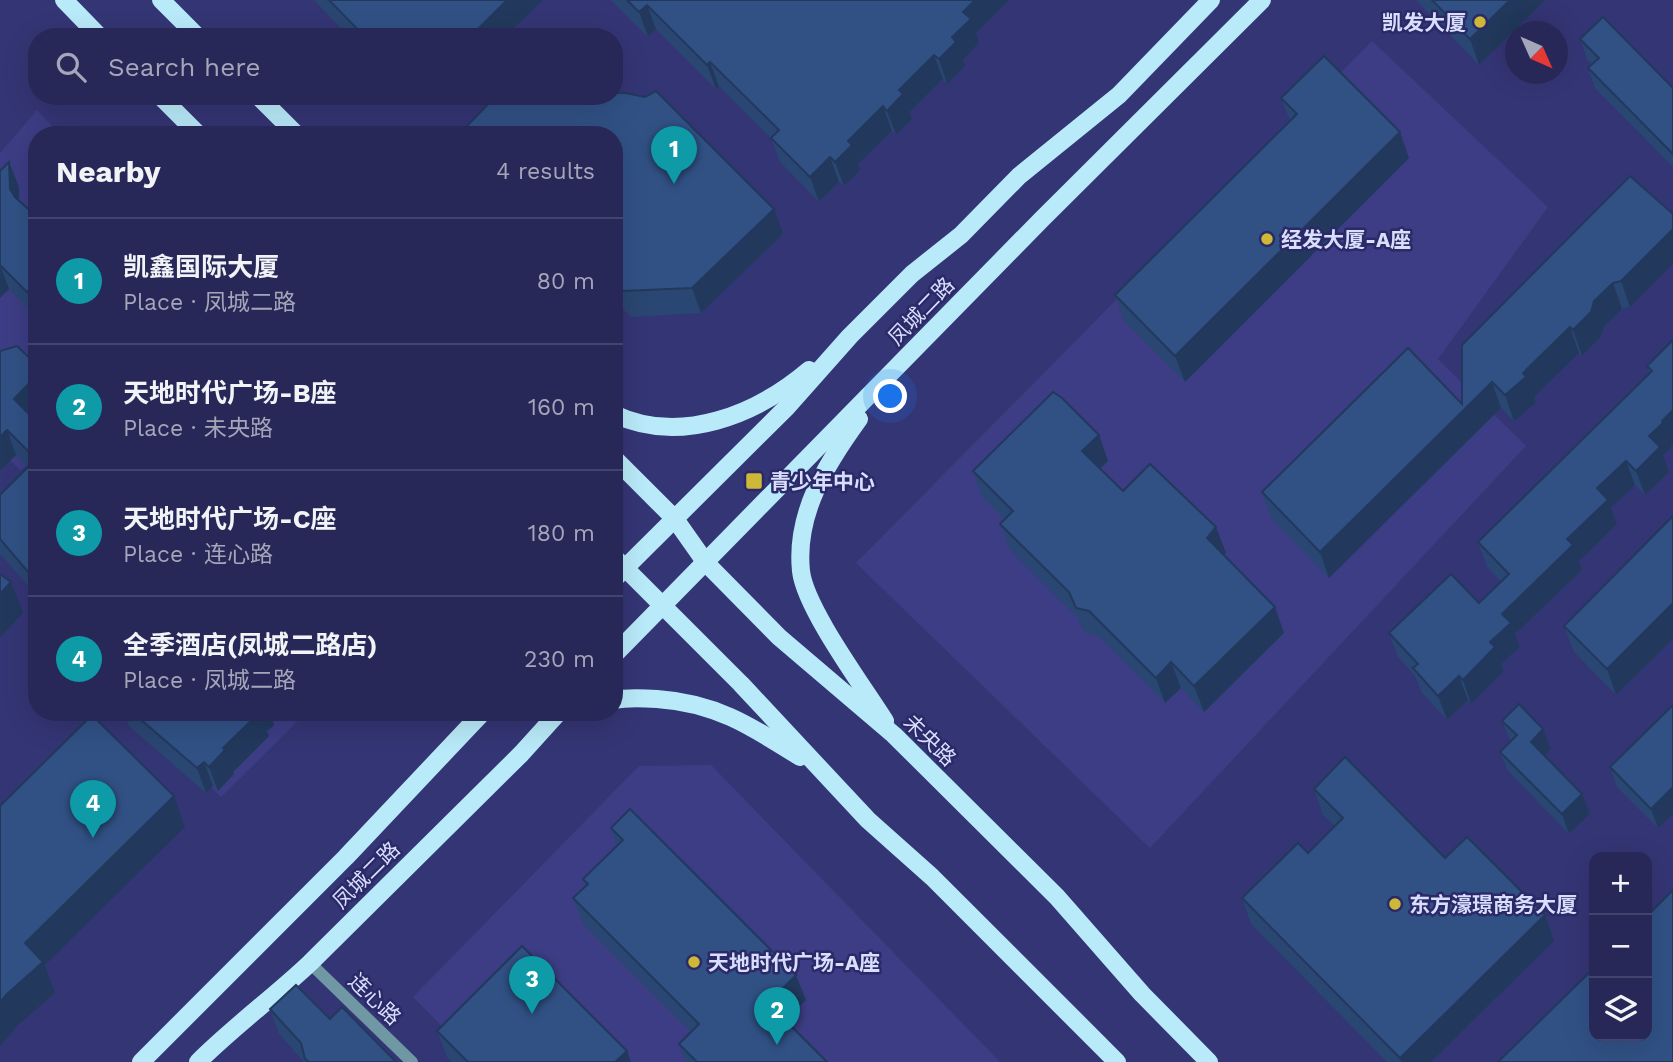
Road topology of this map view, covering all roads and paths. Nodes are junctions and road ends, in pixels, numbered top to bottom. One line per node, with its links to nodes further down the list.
1 (64, 0): 5 (main road)
2 (161, 0): 6 (main road)
3 (1211, 0): 11 (main road, 凤城二路)
4 (1262, 0): 12 (main road, 凤城二路)
5 (91, 28)
6 (189, 28)
7 (169, 105): 9 (main road)
8 (267, 105): 10 (main road)
9 (190, 126)
10 (288, 126)
11 (850, 336): 13 (main road); 15 (main road, 凤城二路)
12 (895, 369): 16 (main road, 凤城二路); 26 (main road)
13 (623, 417)
14 (623, 467): 15 (main road, 未央路)
15 (676, 519): 16 (main road, 未央路); 17 (main road, 凤城二路)
16 (706, 563): 19 (main road, 凤城二路); 26 (main road, 未央路)
17 (623, 565)
18 (623, 573): 19 (main road)
19 (664, 605): 20 (main road, 凤城二路); 29 (main road)
20 (623, 646)
21 (623, 700): 29 (main road)
22 (467, 721): 28 (main road)
23 (475, 721): 28 (main road, 凤城二路)
24 (551, 721): 27 (main road, 凤城二路)
25 (562, 721): 27 (main road)
26 (894, 735): 35 (main road, 未央路)
27 (521, 754): 30 (main road, 凤城二路)
28 (441, 757): 31 (main road, 凤城二路)
29 (818, 769): 34 (main road)
30 (310, 963): 32 (main road, 凤城二路); 33 (street, 连心路)
31 (141, 1062)
32 (198, 1062)
33 (412, 1062)
34 (1117, 1062)
35 (1209, 1062)

